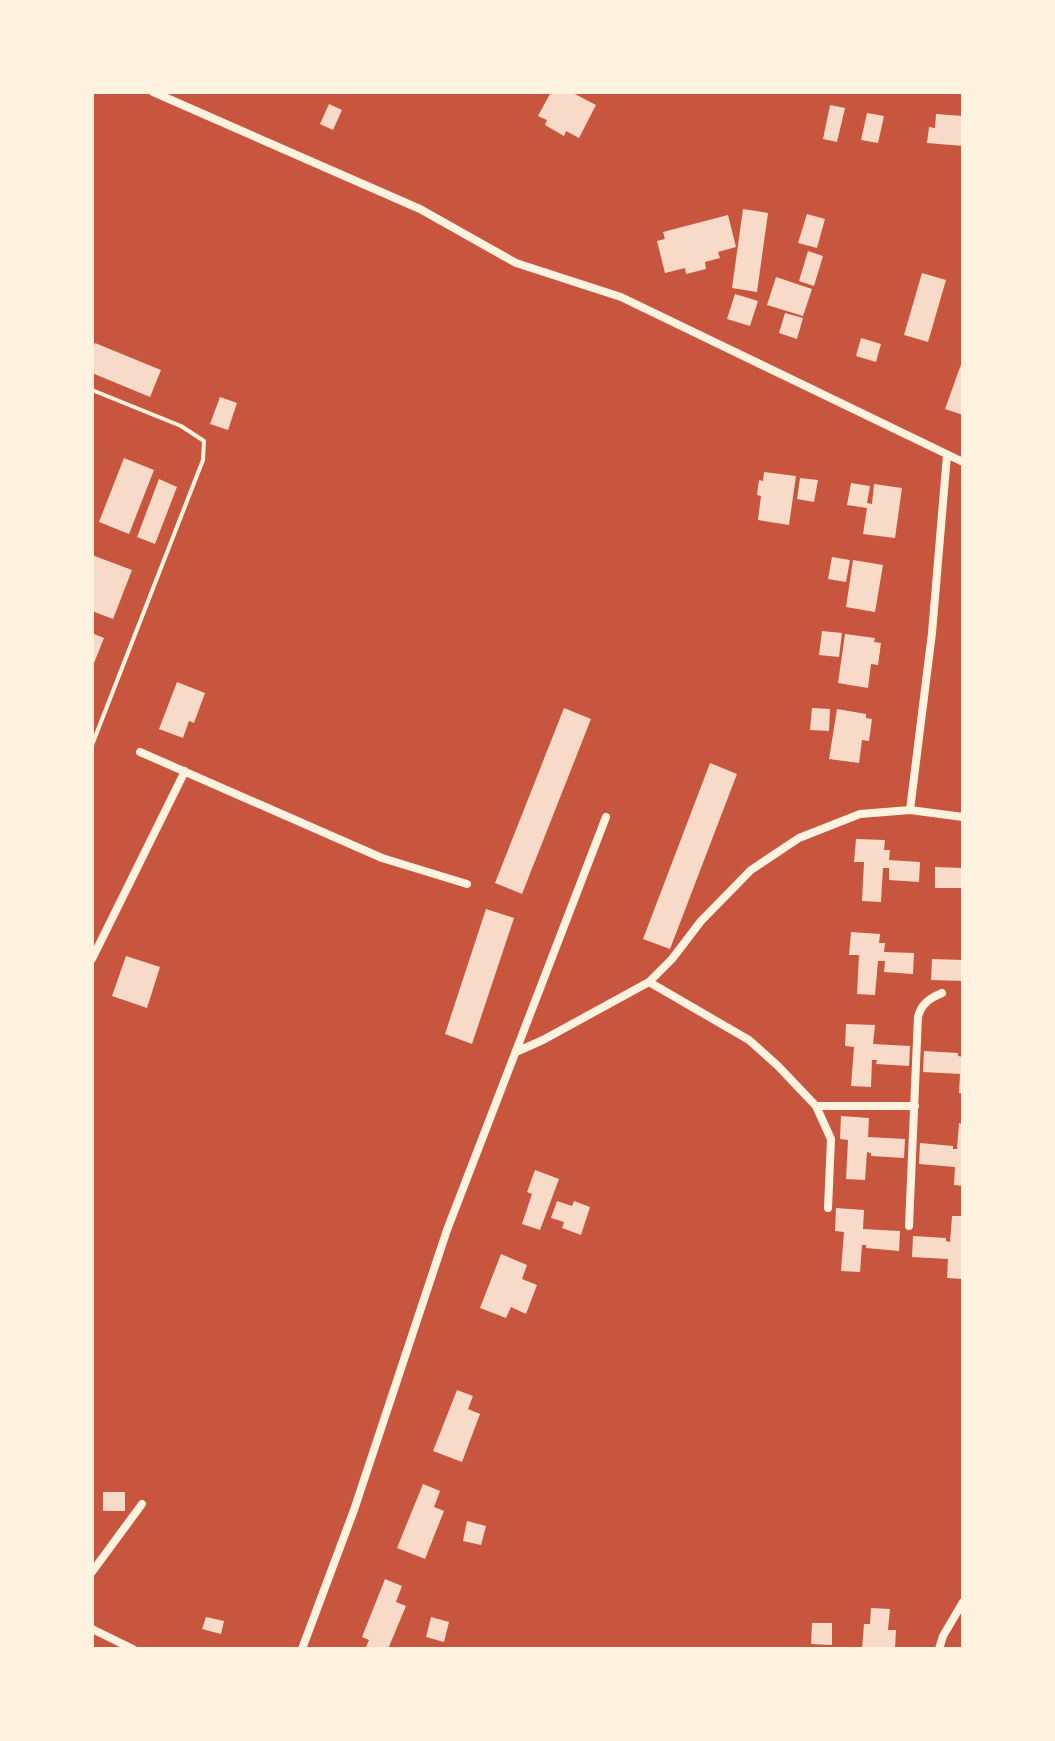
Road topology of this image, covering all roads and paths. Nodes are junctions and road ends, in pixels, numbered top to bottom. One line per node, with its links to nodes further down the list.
1 (153, 92): 3 (street)
2 (92, 390): 5 (lane)
3 (947, 455): 4 (street); 8 (street)
4 (963, 462)
5 (92, 745)
6 (140, 752): 7 (street)
7 (185, 771): 11 (street); 12 (street)
8 (910, 810): 10 (street); 13 (street)
9 (606, 817): 15 (street)
10 (963, 817)
11 (467, 884)
12 (92, 959)
13 (649, 982): 15 (street); 16 (street)
14 (942, 993): 17 (street)
15 (516, 1052): 25 (street)
16 (816, 1106): 17 (street); 18 (street)
17 (915, 1106): 19 (street)
18 (828, 1208)
19 (909, 1226)
20 (142, 1504): 21 (street)
21 (92, 1572)
22 (963, 1602): 26 (street)
23 (92, 1629): 24 (street)
24 (133, 1649)
25 (302, 1649)
26 (939, 1649)

